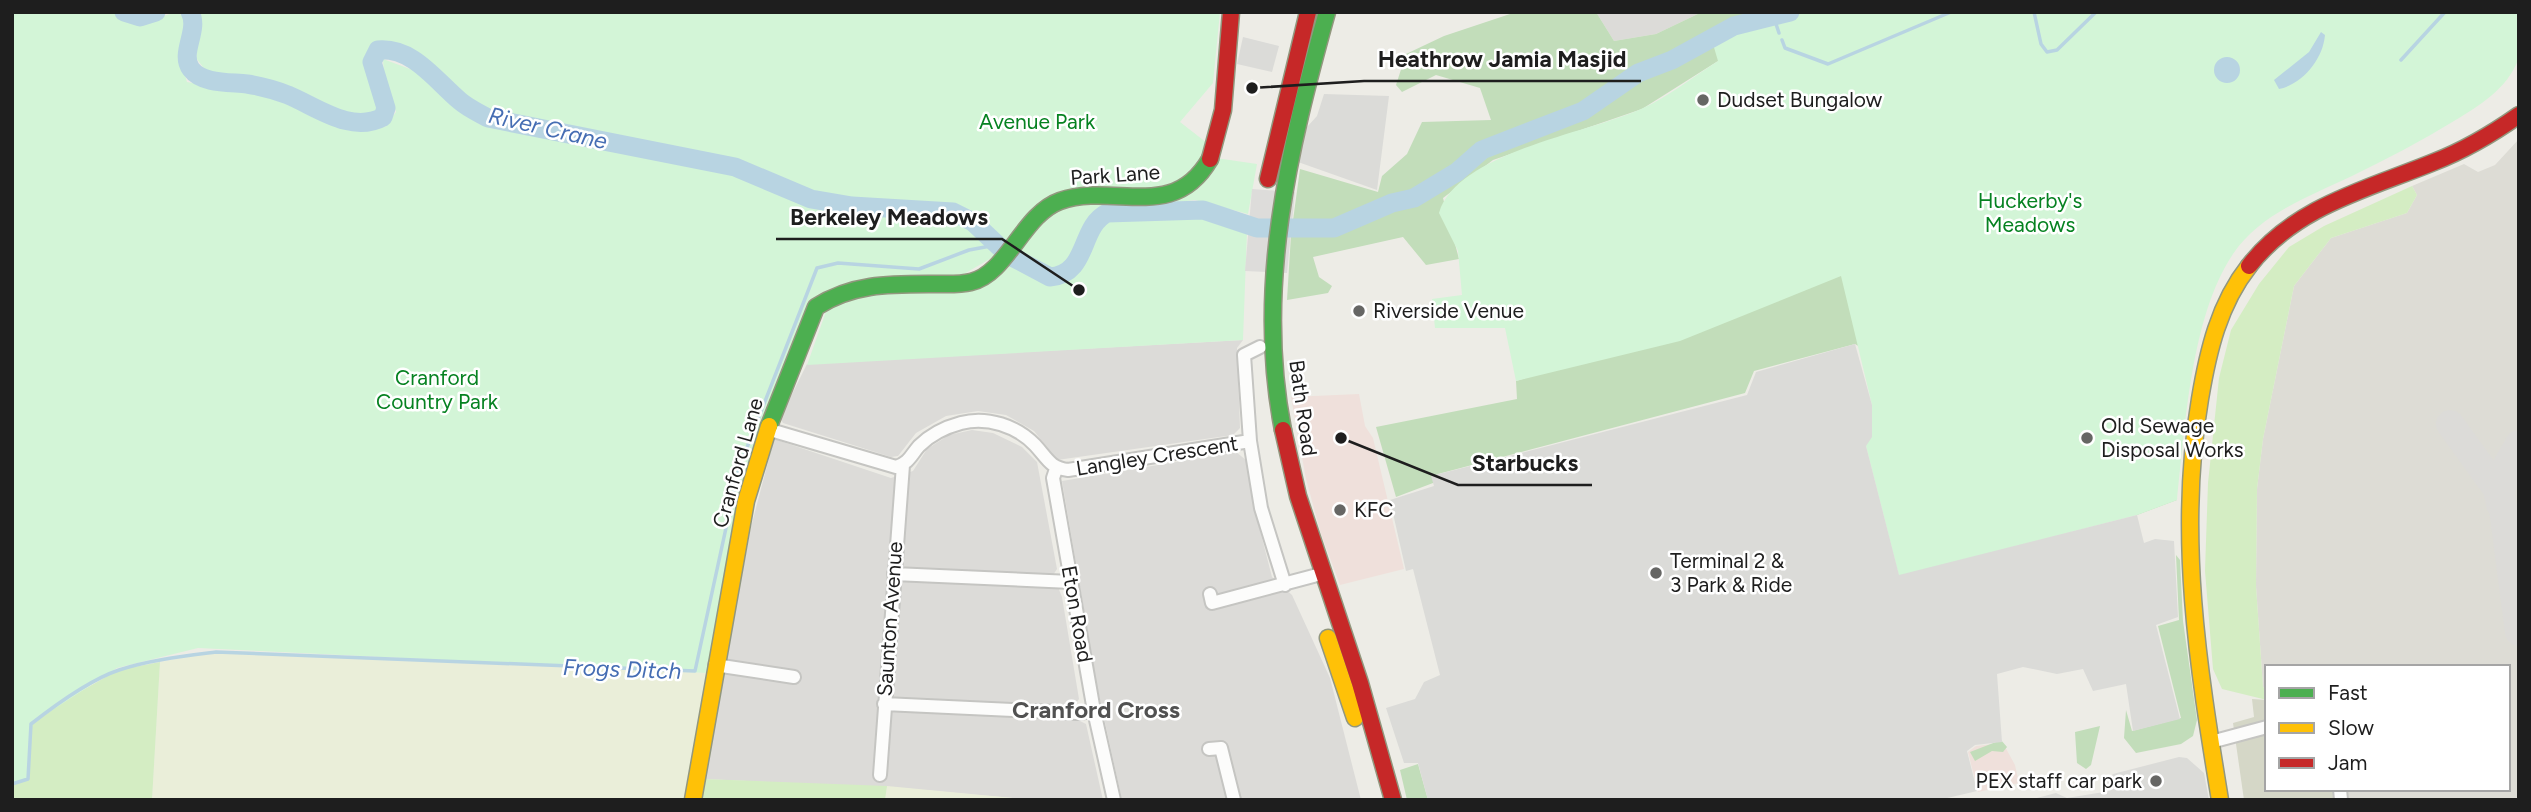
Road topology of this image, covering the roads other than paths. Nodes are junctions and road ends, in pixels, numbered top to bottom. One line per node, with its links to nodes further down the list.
1 (1231, 12): 7 (main road, Park Lane)
2 (1308, 12): 5 (main road, Bath Road)
3 (1327, 12): 5 (main road, Bath Road)
4 (2519, 115): 23 (main road)
5 (1273, 199): 6 (main road, Bath Road)
6 (1268, 237): 8 (main road, Bath Road); 14 (main road, Bath Road)
7 (975, 282): 9 (main road, Cranford Lane)
8 (1260, 347): 10 (street); 14 (main road, Bath Road)
9 (767, 429): 11 (street); 18 (main road, Cranford Lane)
10 (1250, 441): 12 (street, Langley Crescent); 16 (street)
11 (903, 464): 12 (street, Langley Crescent); 13 (street, Saunton Avenue)
12 (1056, 469): 15 (street, Eton Road)
13 (894, 574): 15 (street); 20 (street, Saunton Avenue)
14 (1314, 575): 16 (street); 29 (main road, Bath Road); 30 (main road, Bath Road)
15 (1071, 582): 21 (street, Eton Road)
16 (1285, 585): 17 (street)
17 (1212, 603)
18 (715, 665): 19 (street); 26 (main road, Cranford Lane)
19 (794, 677)
20 (884, 704): 21 (street); 25 (street, Saunton Avenue)
21 (1094, 711): 27 (street, Eton Road)
22 (2265, 728): 23 (street)
23 (2211, 742): 31 (main road)
24 (1209, 749): 28 (street)
25 (880, 775)
26 (693, 800)
27 (1114, 800)
28 (1234, 800)
29 (1377, 800)
30 (1393, 800)
31 (2220, 800)

